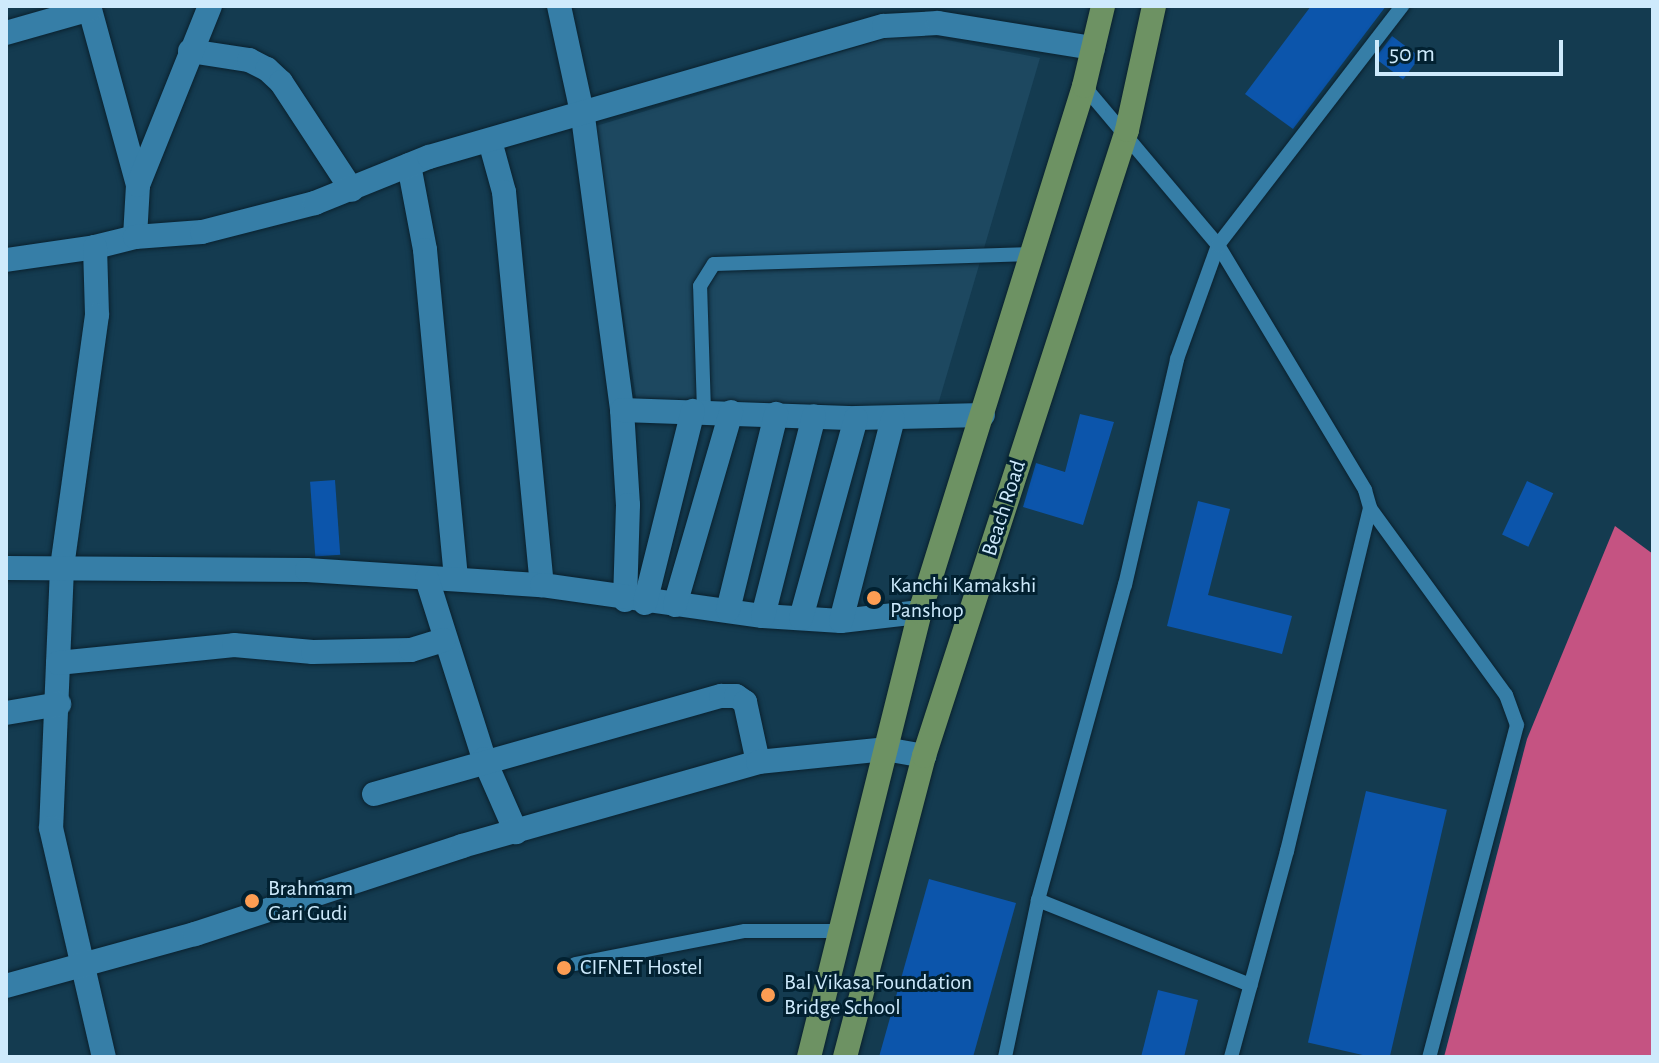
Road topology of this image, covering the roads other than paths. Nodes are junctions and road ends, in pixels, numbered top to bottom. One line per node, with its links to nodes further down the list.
1 (210, 6): 9 (street)
2 (559, 6): 11 (street)
3 (1103, 6): 8 (main road)
4 (1154, 6): 12 (main road, Beach Road)
5 (1402, 6): 18 (lane)
6 (89, 8): 7 (street); 15 (street)
7 (6, 33)
8 (1093, 48): 10 (main road); 11 (street)
9 (190, 51): 15 (street); 16 (street)
10 (1084, 86): 12 (lane); 20 (main road)
11 (583, 117): 13 (street); 22 (street)
12 (1127, 130): 18 (lane); 48 (main road, Beach Road)
13 (490, 141): 14 (street); 35 (street)
14 (409, 165): 16 (street); 33 (street)
15 (138, 185): 17 (street)
16 (352, 190): 17 (street)
17 (135, 237): 19 (street)
18 (1218, 245): 30 (lane); 53 (lane)
19 (95, 247): 21 (street); 32 (street)
20 (1033, 254): 23 (lane); 26 (main road)
21 (6, 260)
22 (622, 410): 23 (street); 36 (street)
23 (698, 411): 24 (street); 36 (street)
24 (731, 412): 25 (street); 37 (street)
25 (776, 414): 27 (street); 38 (street)
26 (983, 415): 29 (street); 39 (main road)
27 (814, 416): 28 (street); 40 (street)
28 (856, 418): 29 (street); 41 (street)
29 (893, 419): 42 (street)
30 (1370, 508): 57 (lane); 64 (lane)
31 (6, 568): 32 (street)
32 (62, 568): 34 (street); 44 (street)
33 (456, 578): 34 (street); 35 (street)
34 (427, 579): 43 (street)
35 (542, 585): 36 (street)
36 (635, 602): 37 (street)
37 (675, 605): 38 (street)
38 (728, 610): 40 (street)
39 (920, 612): 42 (street); 47 (main road)
40 (763, 616): 41 (street)
41 (801, 618): 42 (street)
42 (841, 621)
43 (443, 640): 44 (street); 49 (street)
44 (58, 663): 45 (street)
45 (59, 704): 46 (street); 56 (street)
46 (6, 713)
47 (885, 749): 48 (street); 50 (street); 54 (main road)
48 (924, 756): 61 (main road, Beach Road)
49 (484, 759): 50 (street); 51 (street); 52 (street)
50 (758, 762): 52 (street)
51 (374, 794)
52 (516, 832): 56 (street)
53 (1038, 900): 57 (lane); 62 (lane)
54 (840, 931): 55 (lane); 60 (main road)
55 (575, 964)
56 (84, 967): 58 (street); 59 (street)
57 (1251, 985): 63 (lane)
58 (6, 986)
59 (104, 1057)
60 (809, 1057)
61 (845, 1057)
62 (1005, 1057)
63 (1231, 1057)
64 (1429, 1057)

